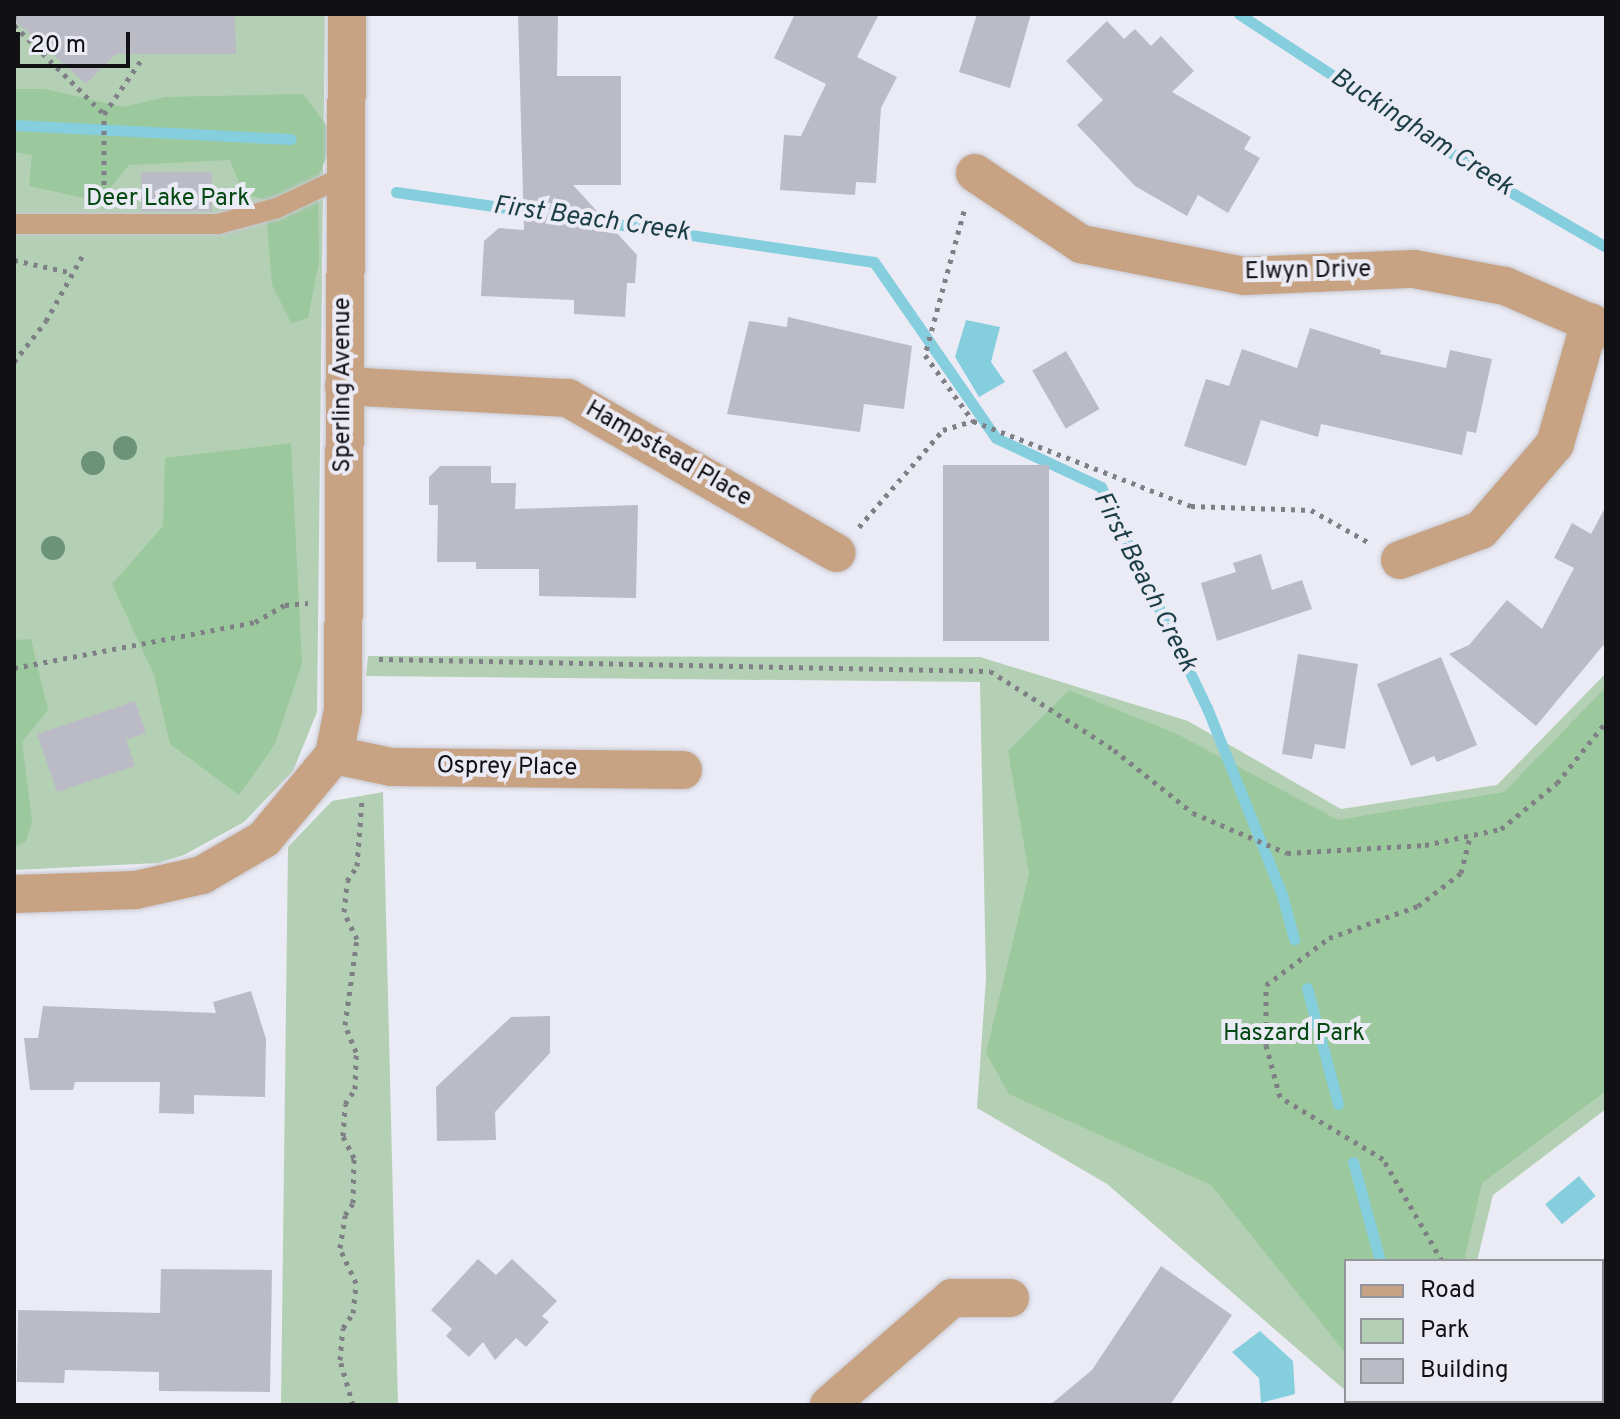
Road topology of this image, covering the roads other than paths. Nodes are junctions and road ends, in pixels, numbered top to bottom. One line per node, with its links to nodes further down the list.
1 (347, 14): 3 (street, Sperling Avenue)
2 (975, 173): 5 (street, Elwyn Drive)
3 (345, 176): 4 (lane); 6 (street, Sperling Avenue)
4 (14, 224)
5 (1598, 326): 8 (street)
6 (344, 386): 7 (street, Hampstead Place); 9 (street, Sperling Avenue)
7 (836, 553)
8 (1400, 560)
9 (334, 755): 10 (street, Osprey Place); 11 (street)
10 (683, 770)
11 (14, 894)
12 (1010, 1298): 13 (street)
13 (829, 1405)

